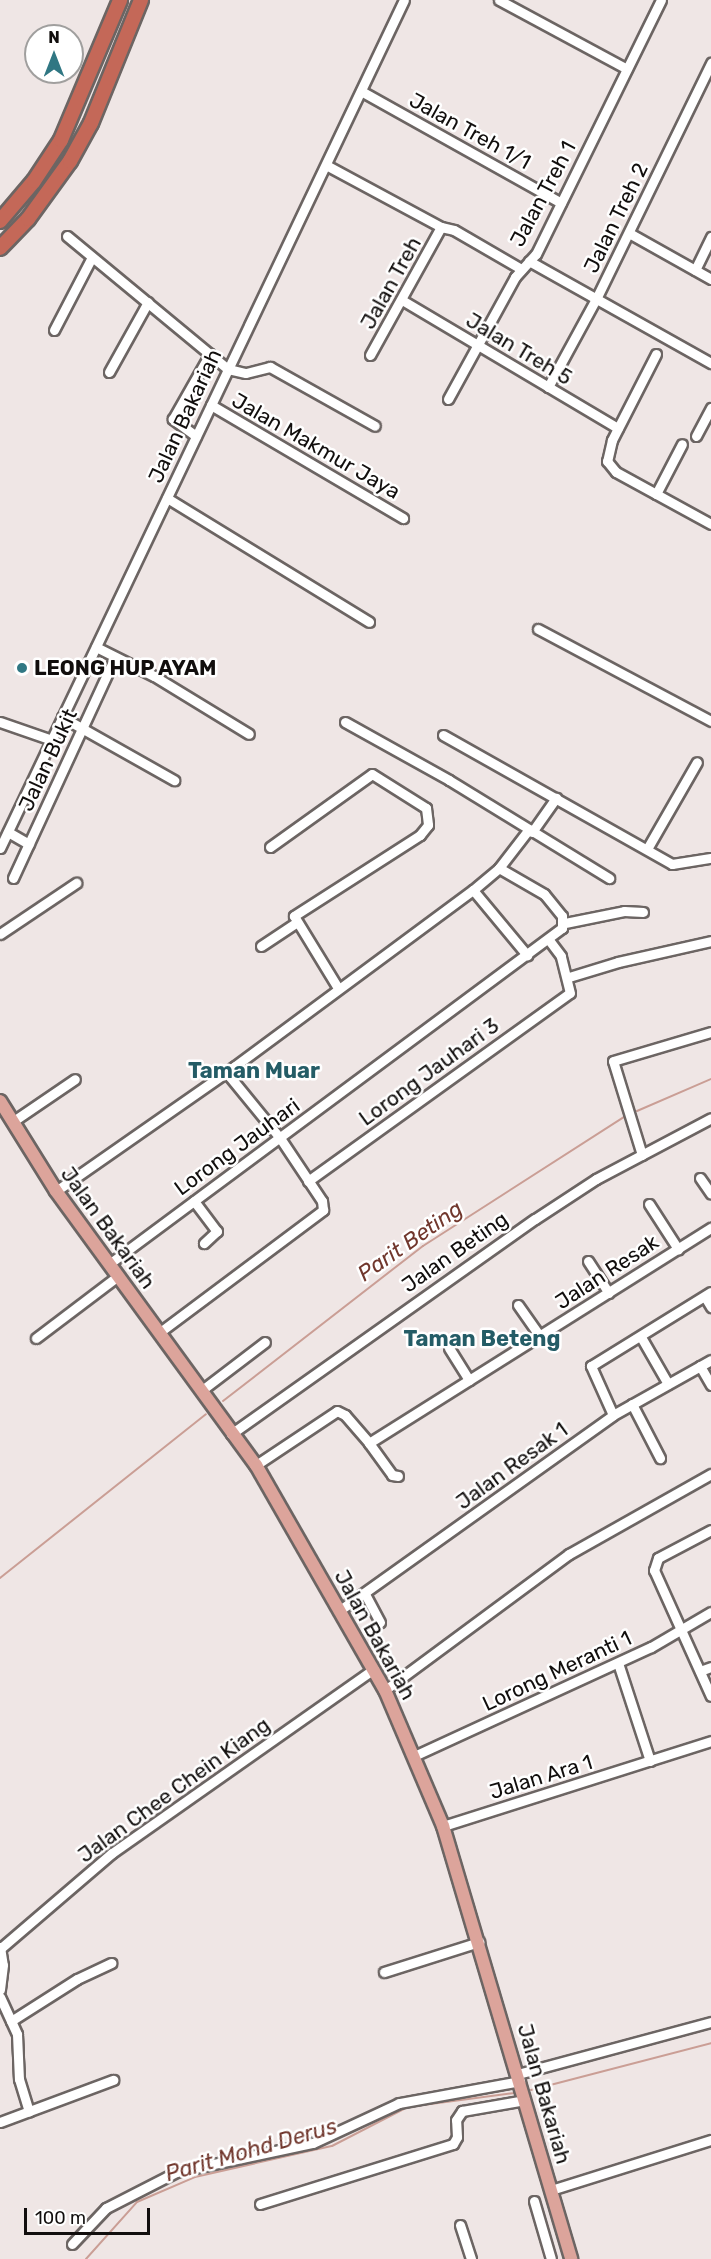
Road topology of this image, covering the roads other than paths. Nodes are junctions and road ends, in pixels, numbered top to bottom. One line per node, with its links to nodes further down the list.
1 (120, 0): 11 (highway)
2 (141, 0): 16 (highway)
3 (404, 0): 8 (street, Jalan Bakariah)
4 (500, 0): 7 (street)
5 (661, 0): 7 (street, Jalan Treh 1)
6 (711, 63): 13 (street, Jalan Treh 2)
7 (627, 69): 10 (street, Jalan Treh 1)
8 (361, 91): 9 (street, Jalan Bakariah); 10 (street, Jalan Treh 1/1)
9 (326, 165): 12 (street, Jalan Treh); 31 (street, Jalan Bakariah)
10 (561, 203): 18 (street, Jalan Treh 1)
11 (0, 221)
12 (441, 227): 19 (street, Jalan Treh); 23 (street, Jalan Treh)
13 (629, 233): 20 (street); 22 (street, Jalan Treh 2)
14 (66, 236): 17 (street)
15 (711, 237): 20 (street)
16 (0, 249)
17 (92, 257): 24 (street); 25 (street)
18 (529, 261): 19 (street, Jalan Treh 1); 22 (street)
19 (521, 269): 26 (street, Jalan Treh 1)
20 (695, 270): 21 (street)
21 (711, 279)
22 (596, 299): 30 (street); 33 (street, Jalan Treh 2)
23 (402, 300): 26 (street, Jalan Treh 5); 29 (street, Jalan Treh)
24 (148, 302): 27 (street); 32 (street)
25 (54, 330)
26 (478, 345): 33 (street, Jalan Treh 5); 34 (street, Jalan Treh 1)
27 (210, 354): 31 (street); 39 (street)
28 (656, 354): 38 (street)
29 (370, 355)
30 (711, 363)
31 (228, 369): 35 (street, Jalan Bakariah); 37 (street)
32 (109, 372)
33 (548, 387): 38 (street, Jalan Treh 5)
34 (448, 399)
35 (211, 405): 39 (street, Jalan Bakariah); 44 (street, Jalan Makmur Jaya)
36 (711, 408): 40 (street)
37 (375, 426)
38 (618, 429): 42 (street)
39 (196, 436): 43 (street, Jalan Bakariah)
40 (696, 436)
41 (682, 444): 42 (street)
42 (656, 494): 45 (street)
43 (167, 498): 46 (street); 48 (street, Jalan Bakariah)
44 (403, 518)
45 (711, 524)
46 (369, 622)
47 (538, 628): 51 (street)
48 (96, 647): 49 (street); 50 (street, Jalan Bakariah)
49 (115, 657): 54 (street, Jalan Bukit); 55 (street)
50 (62, 717): 54 (street); 57 (street, Jalan Bakariah)
51 (711, 721)
52 (0, 722): 57 (street)
53 (345, 722): 61 (street)
54 (81, 730): 59 (street); 63 (street, Jalan Bukit)
55 (249, 734)
56 (443, 735): 60 (street)
57 (52, 740): 62 (street, Jalan Bakariah)
58 (697, 762): 66 (street)
59 (174, 780)
60 (556, 798): 61 (street); 66 (street)
61 (531, 831): 68 (street); 70 (street)
62 (8, 832): 63 (street); 65 (street, Jalan Bakariah)
63 (29, 844): 69 (street, Jalan Bukit)
64 (270, 847): 74 (street)
65 (0, 848)
66 (647, 849): 67 (street)
67 (711, 858)
68 (499, 868): 72 (street); 75 (street)
69 (13, 878)
70 (609, 878)
71 (76, 884): 76 (street)
72 (473, 890): 80 (street); 82 (street)
73 (643, 912): 75 (street)
74 (296, 919): 79 (street); 82 (street)
75 (564, 923): 77 (street, Lorong Jauhari)
76 (0, 934)
77 (548, 939): 80 (street, Lorong Jauhari); 81 (street)
78 (711, 941): 81 (street)
79 (261, 946)
80 (527, 955): 89 (street, Lorong Jauhari)
81 (569, 977): 92 (street, Lorong Jauhari 3)
82 (338, 988): 84 (street)
83 (711, 1032): 90 (street)
84 (226, 1072): 89 (street); 93 (street)
85 (75, 1079): 88 (street)
86 (0, 1101): 88 (main road, Jalan Bakariah)
87 (711, 1118): 90 (street, Jalan Beting)
88 (12, 1122): 93 (main road, Jalan Bakariah)
89 (280, 1138): 92 (street); 95 (street, Lorong Jauhari)
90 (642, 1155): 121 (street, Jalan Beting)
91 (700, 1178): 94 (street)
92 (308, 1181): 107 (street)
93 (56, 1191): 101 (main road, Jalan Bakariah)
94 (711, 1194)
95 (194, 1201): 98 (street); 101 (street, Lorong Jauhari)
96 (649, 1204): 99 (street)
97 (711, 1228): 99 (street, Jalan Resak)
98 (204, 1243)
99 (678, 1249): 103 (street, Jalan Resak)
100 (588, 1262): 103 (street)
101 (110, 1264): 102 (main road, Jalan Bakariah)
102 (118, 1276): 107 (main road, Jalan Bakariah); 110 (street)
103 (609, 1293): 108 (street, Jalan Resak)
104 (708, 1295): 106 (street); 109 (street)
105 (518, 1305): 108 (street)
106 (711, 1307)
107 (160, 1332): 118 (main road, Jalan Bakariah)
108 (540, 1337): 115 (street, Jalan Resak)
109 (641, 1337): 116 (street); 120 (street)
110 (36, 1338)
111 (265, 1342): 118 (street)
112 (449, 1348): 115 (street)
113 (711, 1360): 114 (street, Jalan Resak 1)
114 (700, 1366): 116 (street, Jalan Resak 1); 117 (street)
115 (469, 1380): 122 (street, Jalan Resak)
116 (668, 1384): 119 (street, Jalan Resak 1)
117 (711, 1385)
118 (202, 1390): 121 (main road, Jalan Bakariah)
119 (632, 1404): 120 (street, Jalan Resak 1); 123 (street)
120 (613, 1415): 128 (street, Jalan Resak 1)
121 (231, 1434): 124 (main road, Jalan Bakariah)
122 (369, 1443): 124 (street); 126 (street)
123 (660, 1458)
124 (256, 1465): 129 (main road, Jalan Bakariah)
125 (711, 1474): 137 (street)
126 (398, 1476)
127 (711, 1530): 132 (street)
128 (365, 1594): 129 (street, Jalan Resak 1); 131 (street)
129 (340, 1610): 135 (main road, Jalan Bakariah)
130 (711, 1612): 132 (street, Lorong Meranti 1)
131 (380, 1622)
132 (679, 1631): 133 (street, Lorong Meranti 1); 136 (street)
133 (618, 1663): 140 (street, Lorong Meranti 1); 141 (street)
134 (711, 1667): 136 (street)
135 (374, 1669): 137 (main road, Jalan Bakariah); 144 (street, Jalan Chee Chein Kiang)
136 (700, 1671): 138 (street)
137 (385, 1689): 140 (main road, Jalan Bakariah)
138 (711, 1695)
139 (711, 1741): 141 (street, Jalan Ara 1)
140 (414, 1756): 142 (main road, Jalan Bakariah)
141 (650, 1761): 142 (street, Jalan Ara 1)
142 (443, 1826): 143 (main road, Jalan Bakariah)
143 (478, 1942): 146 (street); 151 (main road, Jalan Bakariah)
144 (0, 1947): 147 (street)
145 (111, 1963): 149 (street)
146 (384, 1972)
147 (0, 1990)
148 (0, 1997): 149 (street)
149 (11, 2021): 154 (street)
150 (711, 2022): 151 (street)
151 (519, 2077): 153 (main road, Jalan Bakariah); 161 (street)
152 (113, 2080): 154 (street)
153 (525, 2100): 157 (main road, Jalan Bakariah); 159 (street)
154 (29, 2111): 155 (street)
155 (0, 2122)
156 (711, 2140): 157 (street)
157 (551, 2190): 164 (main road, Jalan Bakariah)
158 (534, 2200): 163 (street)
159 (260, 2204)
160 (460, 2225): 162 (street)
161 (72, 2244)
162 (470, 2258)
163 (551, 2259)
164 (571, 2259)

